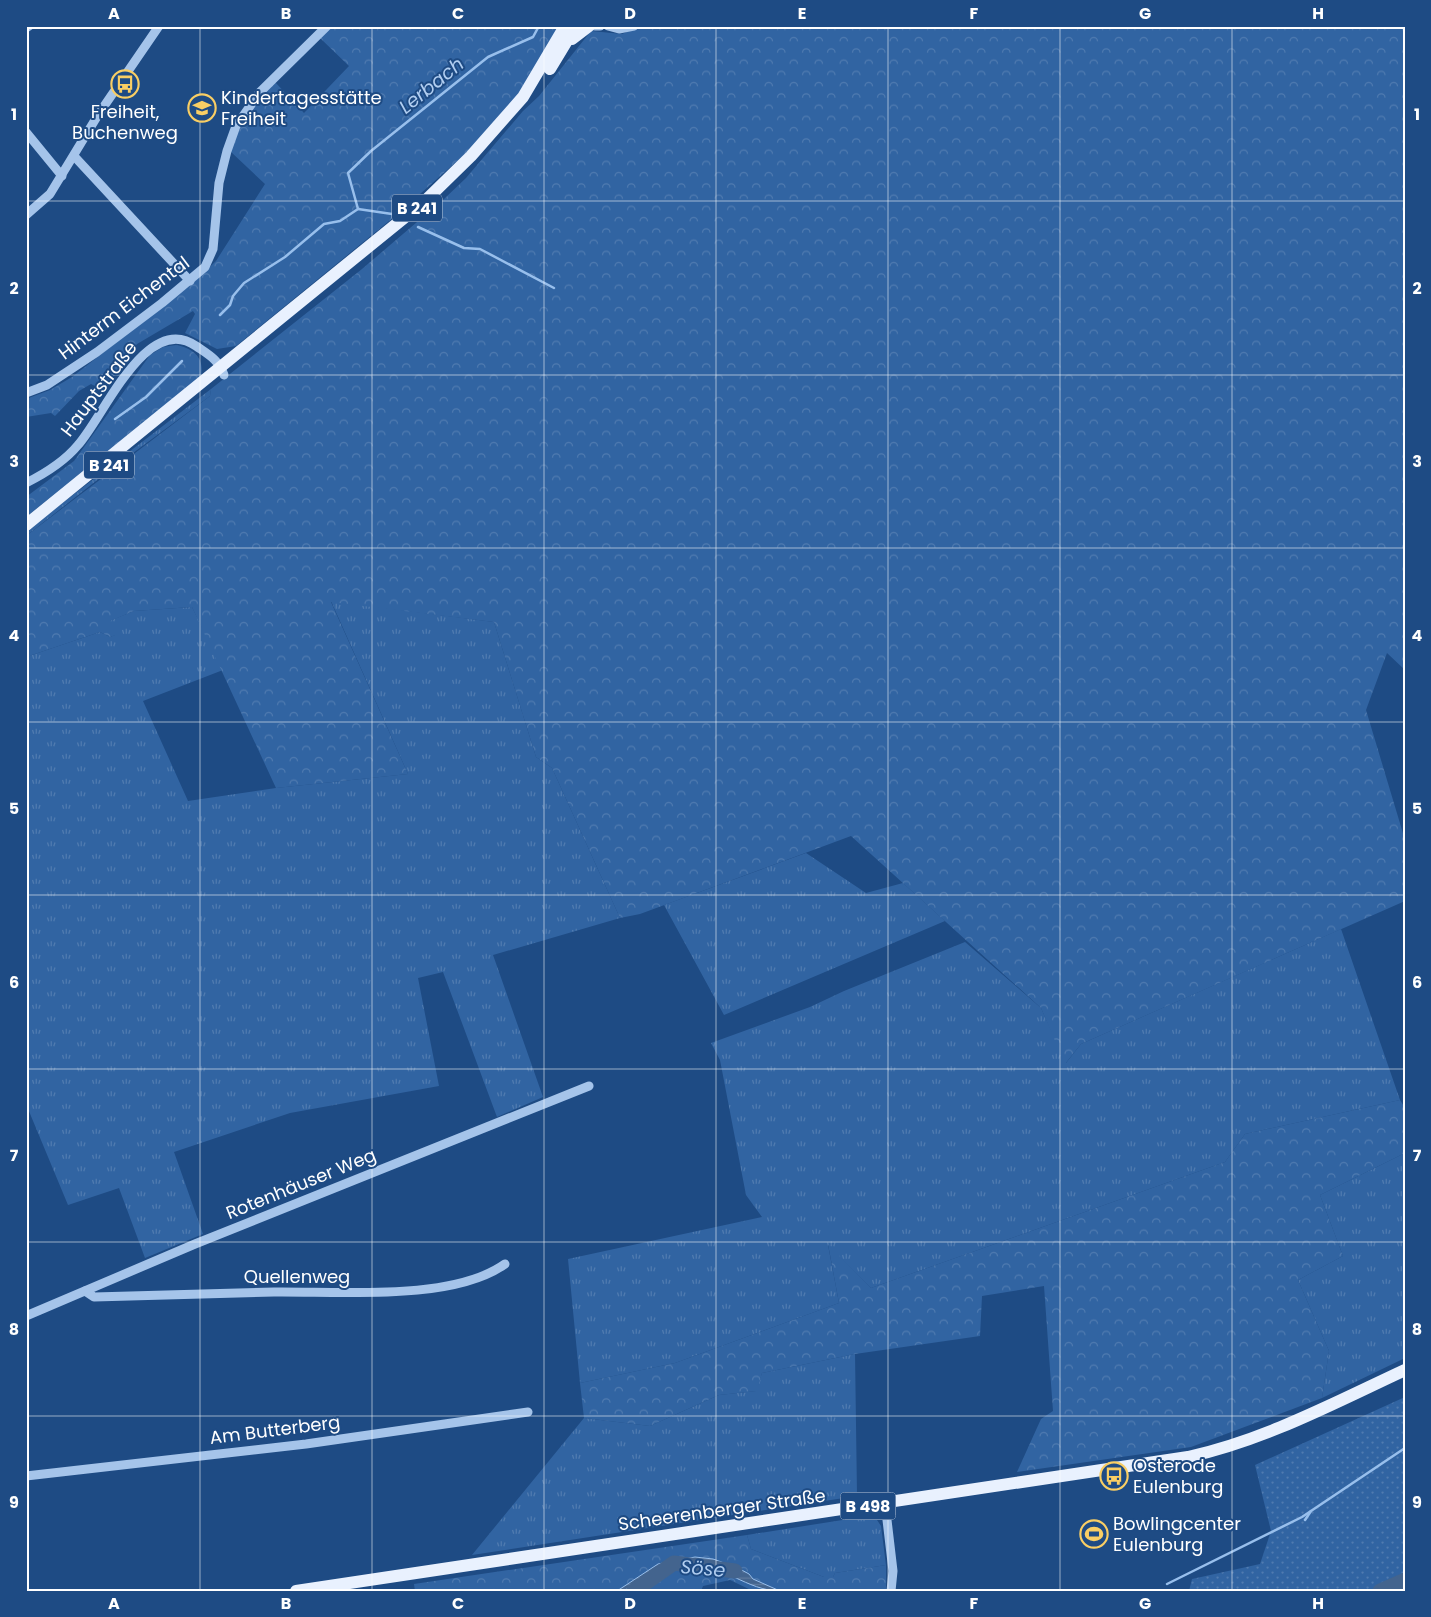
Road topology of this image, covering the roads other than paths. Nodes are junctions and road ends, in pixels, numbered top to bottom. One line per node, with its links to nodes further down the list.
1 (159, 26): 12 (street)
2 (327, 26): 15 (street, Hinterm Eichental)
3 (565, 26): 16 (main road, B 241)
4 (576, 26): 10 (main road, B 241)
5 (589, 26): 10 (main road)
6 (596, 26): 7 (street)
7 (600, 26)
8 (608, 26): 9 (street)
9 (634, 26)
10 (566, 44): 16 (main road, B 241)
11 (26, 132): 13 (street)
12 (74, 156): 13 (street); 15 (street)
13 (62, 176): 14 (street)
14 (26, 215)
15 (190, 281): 17 (street, Hinterm Eichental)
16 (221, 371): 18 (street, Hauptstraße); 19 (main road, B 241)
17 (26, 393)
18 (26, 483)
19 (26, 525)
20 (590, 1086): 22 (street, Rotenhäuser Weg)
21 (506, 1264): 22 (street, Quellenweg)
22 (85, 1291): 23 (street, Rotenhäuser Weg)
23 (26, 1316)
24 (1405, 1370): 27 (main road, Scheerenberger Straße / B 498)
25 (528, 1412): 26 (street, Am Butterberg)
26 (26, 1476)
27 (885, 1507): 28 (main road, Scheerenberger Straße / B 498); 29 (street)
28 (296, 1591)
29 (891, 1591)

